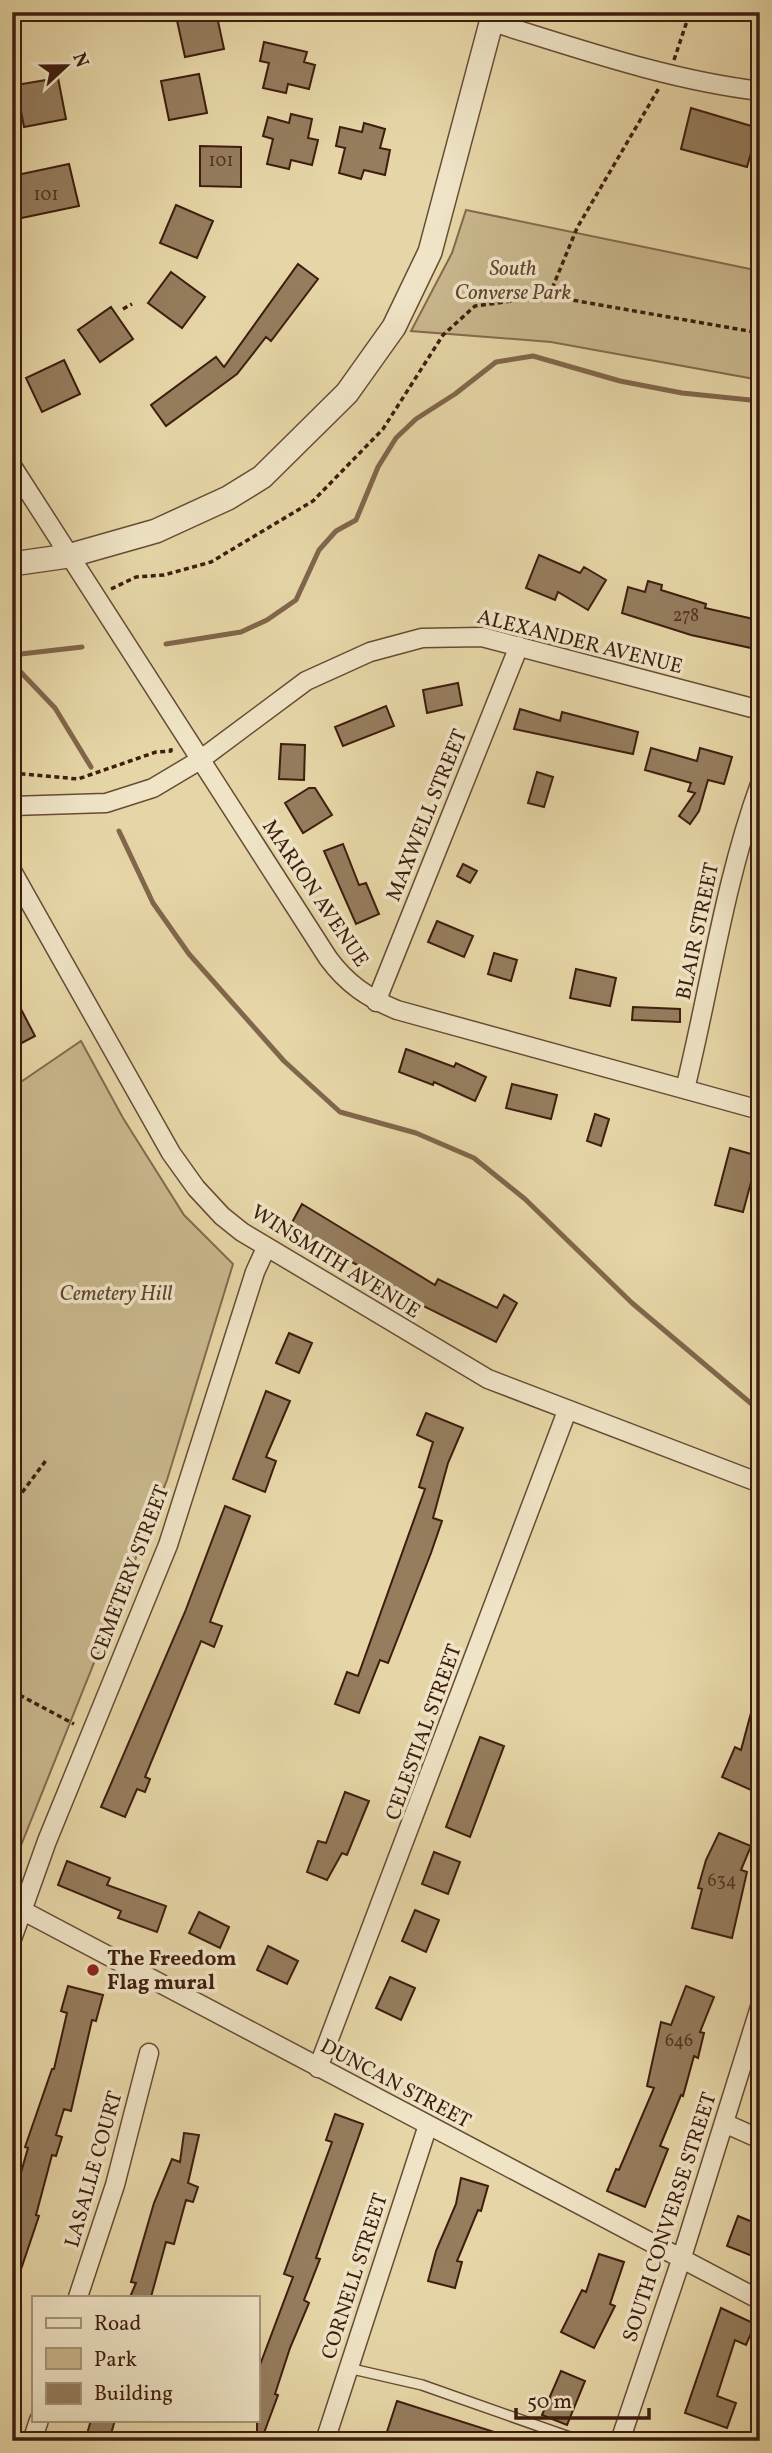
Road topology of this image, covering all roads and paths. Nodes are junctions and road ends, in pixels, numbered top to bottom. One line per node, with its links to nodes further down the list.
1 (690, 12): 3 (path)
2 (493, 17): 3 (street); 10 (street)
3 (666, 73): 4 (street); 5 (path)
4 (760, 91)
5 (549, 296): 8 (path); 12 (path)
6 (132, 304): 7 (path)
7 (123, 309)
8 (760, 333)
9 (12, 466): 10 (street, MARION AVENUE)
10 (68, 556): 11 (street); 16 (street, MARION AVENUE)
11 (12, 564)
12 (109, 590)
13 (519, 646): 14 (street, ALEXANDER AVENUE); 16 (street, ALEXANDER AVENUE); 21 (street, MAXWELL STREET)
14 (760, 710)
15 (171, 751): 17 (path)
16 (200, 760): 19 (street, ALEXANDER AVENUE); 21 (street, MARION AVENUE)
17 (12, 773)
18 (760, 784): 22 (street, BLAIR STREET)
19 (12, 806)
20 (12, 872): 24 (street, WINSMITH AVENUE)
21 (376, 1002): 22 (street, MARION AVENUE)
22 (685, 1090): 23 (street, MARION AVENUE)
23 (760, 1110)
24 (266, 1248): 25 (street, WINSMITH AVENUE); 31 (street, CEMETERY STREET)
25 (567, 1411): 27 (street, WINSMITH AVENUE); 35 (street, CELESTIAL STREET)
26 (47, 1460): 28 (path)
27 (760, 1483)
28 (12, 1506)
29 (12, 1691): 30 (path)
30 (74, 1724)
31 (17, 1908): 32 (street, CEMETERY STREET); 35 (street, DUNCAN STREET)
32 (12, 1939)
33 (760, 2007): 36 (street, SOUTH CONVERSE STREET)
34 (149, 2053): 40 (street, LASALLE COURT)
35 (318, 2068): 37 (street, DUNCAN STREET)
36 (724, 2123): 38 (street); 39 (street, SOUTH CONVERSE STREET)
37 (428, 2125): 39 (street, DUNCAN STREET); 42 (street, CORNELL STREET)
38 (760, 2139)
39 (681, 2260): 41 (street, DUNCAN STREET); 44 (street, SOUTH CONVERSE STREET)
40 (78, 2296)
41 (760, 2300)
42 (348, 2368): 46 (street, CORNELL STREET); 47 (lane)
43 (37, 2422): 45 (street)
44 (624, 2440)
45 (32, 2441)
46 (325, 2441)
47 (581, 2441)

